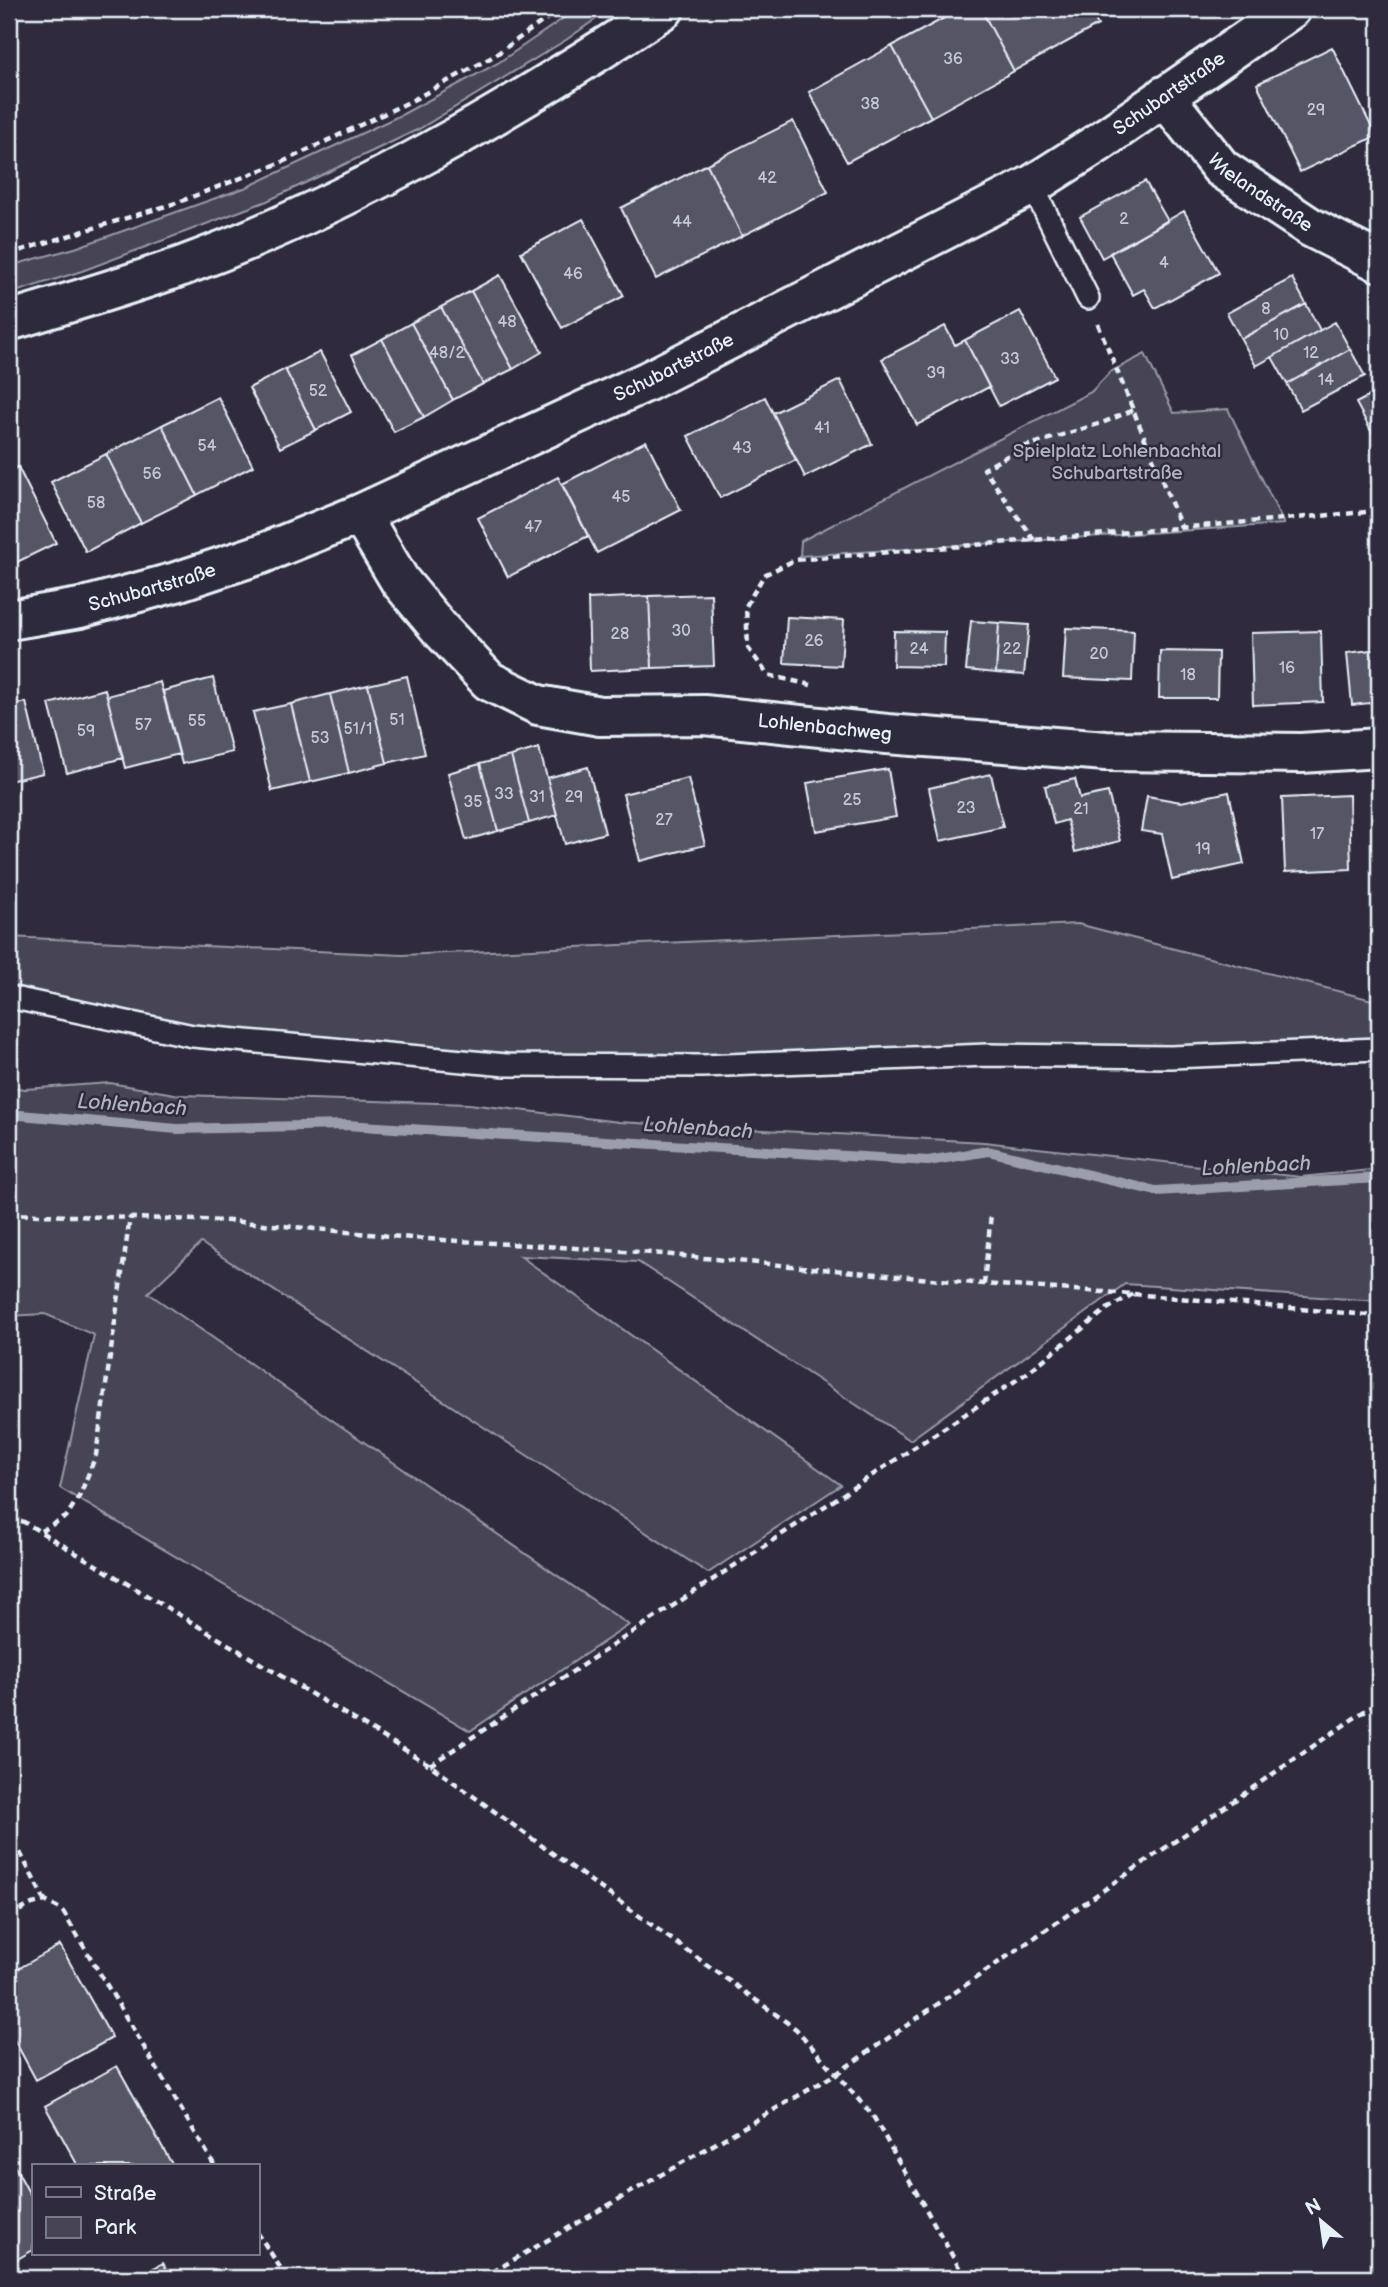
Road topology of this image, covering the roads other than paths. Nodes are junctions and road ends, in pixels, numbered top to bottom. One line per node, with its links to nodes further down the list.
1 (664, 9): 7 (street)
2 (1291, 9): 3 (street, Schubartstraße)
3 (1164, 96): 4 (street, Schubartstraße); 5 (street, Wielandstraße)
4 (1032, 185): 6 (lane); 8 (street, Schubartstraße)
5 (1379, 262)
6 (1088, 298)
7 (9, 321)
8 (360, 514): 9 (street, Schubartstraße); 10 (street, Lohlenbachweg)
9 (9, 620)
10 (1379, 748)
11 (9, 997): 12 (lane)
12 (1379, 1049)

